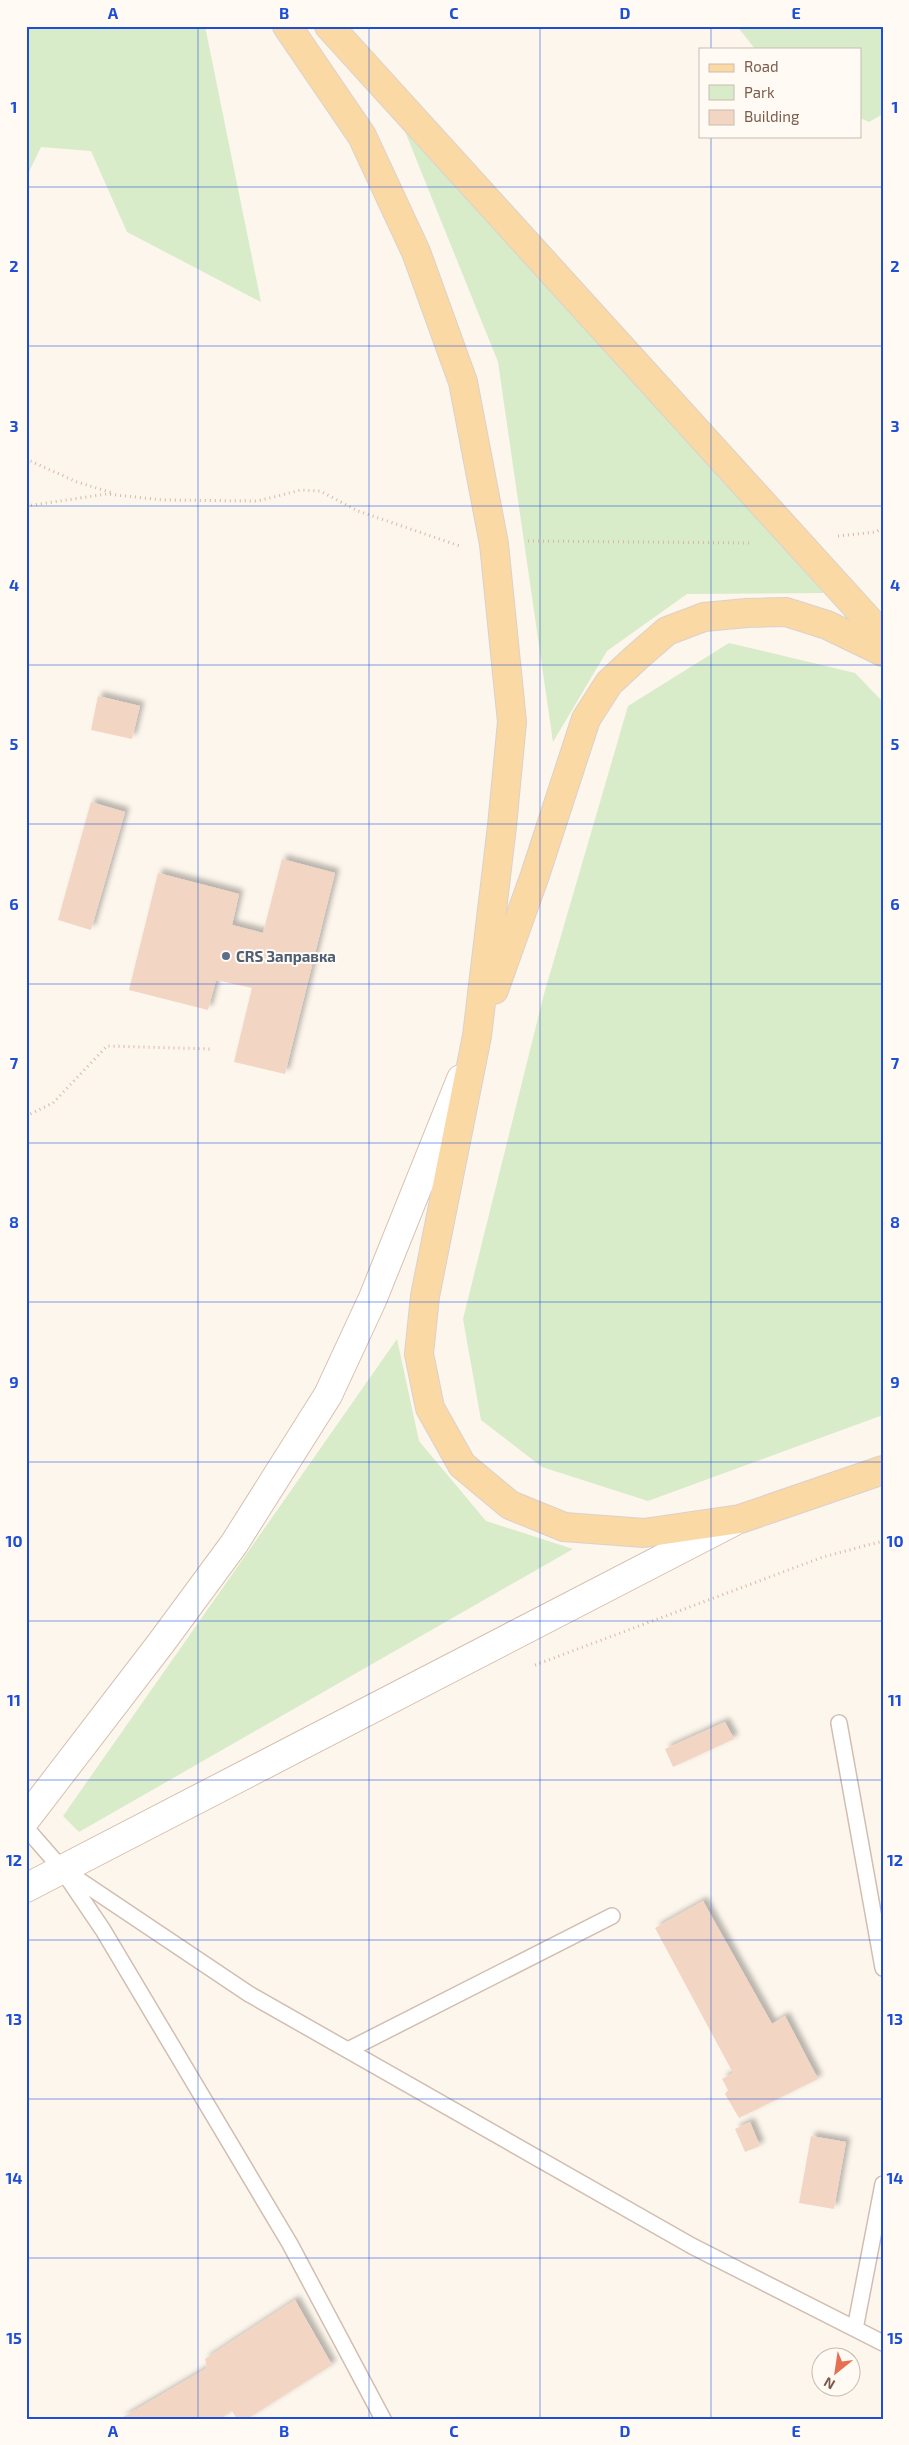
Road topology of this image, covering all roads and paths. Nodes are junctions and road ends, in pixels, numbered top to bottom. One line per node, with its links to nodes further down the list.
1 (287, 26): 9 (main road)
2 (329, 26): 7 (main road)
3 (26, 459): 4 (path)
4 (123, 496): 5 (path); 6 (path)
5 (163, 500)
6 (26, 506)
7 (883, 636)
8 (883, 652): 9 (main road)
9 (477, 1036): 13 (main road); 17 (main road)
10 (212, 1049): 11 (path)
11 (26, 1116)
12 (883, 1470): 13 (main road)
13 (740, 1519): 19 (main road)
14 (883, 1541): 15 (path)
15 (530, 1667)
16 (839, 1723): 22 (lane)
17 (26, 1819)
18 (26, 1828): 19 (lane)
19 (61, 1868): 20 (main road); 23 (lane); 27 (lane)
20 (26, 1888)
21 (612, 1916): 23 (lane)
22 (883, 1968)
23 (348, 2050): 25 (lane)
24 (883, 2184): 25 (lane)
25 (855, 2329): 26 (lane)
26 (883, 2343)
27 (383, 2419)

